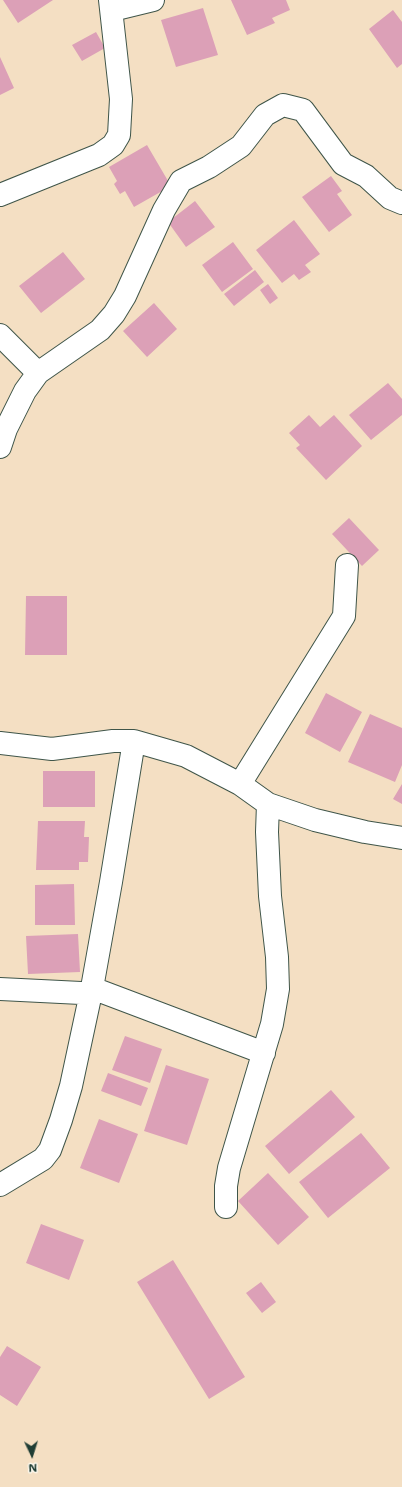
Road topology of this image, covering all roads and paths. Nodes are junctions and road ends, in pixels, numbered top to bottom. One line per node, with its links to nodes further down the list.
1 (153, 0): 2 (street)
2 (111, 5): 3 (street)
3 (0, 196)
4 (402, 203): 6 (street)
5 (0, 335): 6 (street)
6 (38, 373): 7 (street)
7 (0, 447)
8 (346, 565): 11 (street)
9 (134, 741): 10 (street); 11 (street); 15 (street)
10 (0, 743)
11 (240, 784): 12 (street)
12 (268, 804): 13 (street); 16 (street)
13 (402, 838)
14 (0, 988): 15 (street)
15 (91, 992): 16 (street); 17 (street)
16 (264, 1053): 18 (street)
17 (0, 1185)
18 (226, 1207)

